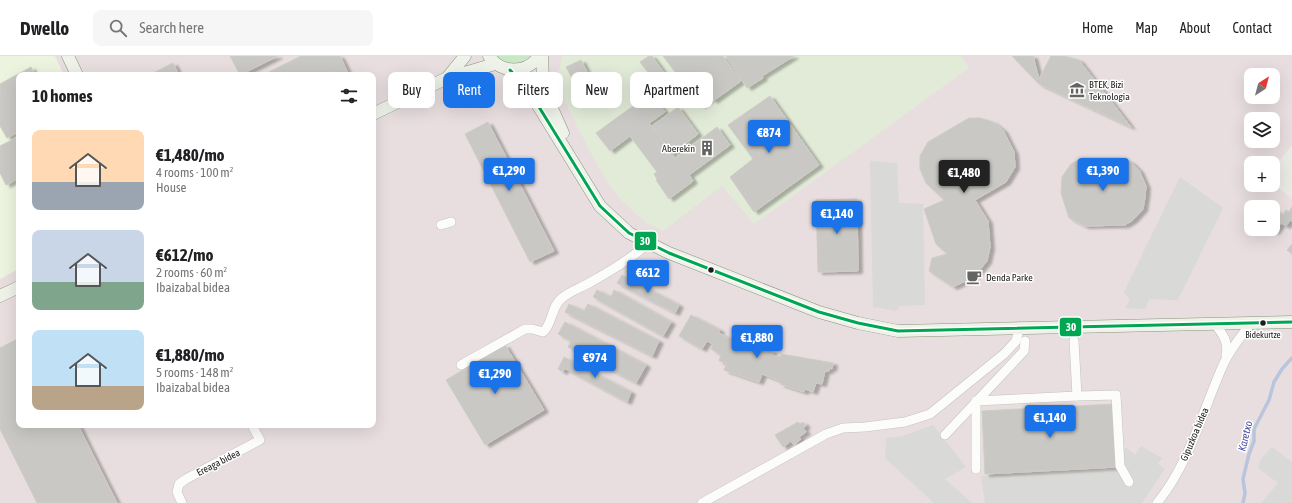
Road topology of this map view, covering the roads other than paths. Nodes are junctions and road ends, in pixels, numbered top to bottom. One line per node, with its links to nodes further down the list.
1 (68, 56): 6 (street)
2 (465, 56): 7 (street)
3 (541, 56): 5 (street); 11 (street)
4 (492, 60): 5 (street); 8 (street)
5 (510, 70): 11 (street)
6 (76, 72)
7 (452, 72)
8 (462, 72)
9 (443, 80): 10 (street)
10 (376, 113)
11 (585, 184): 14 (street)
12 (451, 222): 13 (street)
13 (441, 225)
14 (647, 244): 20 (street); 24 (street)
15 (16, 288): 16 (street)
16 (0, 296)
17 (1252, 322): 18 (street); 19 (street); 23 (street, Gipuzkoa bidea)
18 (1292, 322)
19 (1214, 324): 20 (street); 23 (street, Gipuzkoa bidea)
20 (1019, 330): 32 (street)
21 (1074, 340): 25 (street)
22 (1025, 341): 26 (street)
23 (1224, 362): 33 (street, Gipuzkoa bidea)
24 (461, 365)
25 (1077, 396): 26 (street); 30 (street)
26 (976, 401): 28 (street); 29 (street)
27 (254, 428): 31 (street, Ereaga bidea)
28 (945, 435)
29 (976, 468)
30 (1129, 482)
31 (182, 503)
32 (702, 503)
33 (1157, 503)

